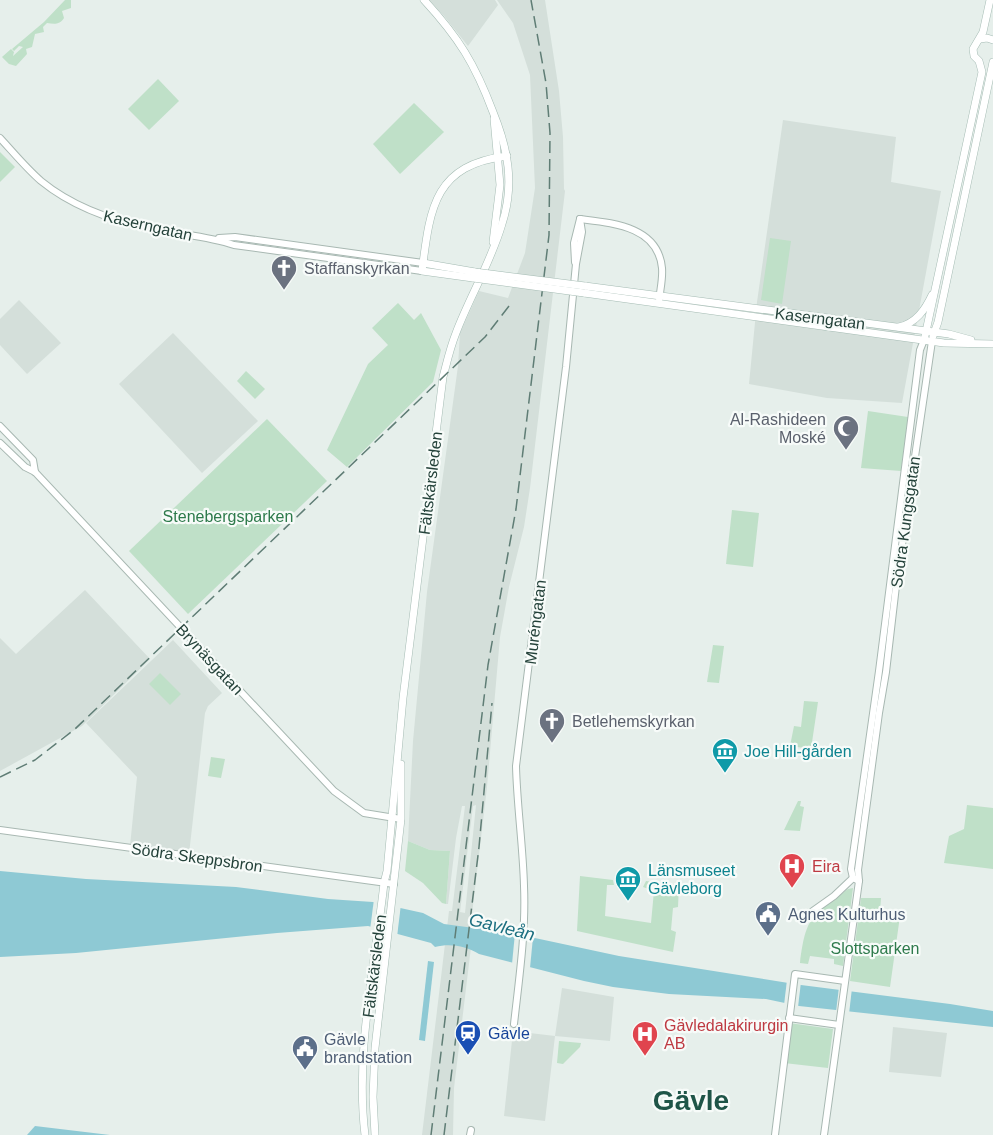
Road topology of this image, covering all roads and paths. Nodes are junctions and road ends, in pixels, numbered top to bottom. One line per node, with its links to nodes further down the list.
1 (424, 0): 7 (main road)
2 (990, 0): 3 (main road, Södra Kungsgatan)
3 (980, 39): 4 (main road); 5 (main road, Södra Kungsgatan)
4 (993, 40)
5 (979, 61): 6 (main road, Södra Kungsgatan); 13 (main road, Södra Kungsgatan)
6 (993, 61): 16 (main road, Södra Kungsgatan)
7 (494, 114): 9 (main road, Fältskärsleden); 10 (main road, Fältskärsleden)
8 (0, 138): 12 (street, Kaserngatan)
9 (507, 156): 10 (main road); 11 (main road, Fältskärsleden)
10 (498, 157): 11 (main road, Fältskärsleden); 12 (main road)
11 (492, 250): 23 (main road, Fältskärsleden)
12 (422, 267): 14 (main road, Kaserngatan, bridge)
13 (939, 275): 15 (main road); 16 (main road, Södra Kungsgatan)
14 (659, 300): 15 (main road, Kaserngatan); 17 (main road, Kaserngatan); 33 (street, Muréngatan)
15 (892, 327): 16 (main road, Kaserngatan)
16 (930, 332): 17 (main road, Södra Kungsgatan); 18 (main road, Kaserngatan)
17 (928, 340): 18 (main road, Kaserngatan); 27 (street, Södra Kungsgatan); 27 (street, Södra Kungsgatan)
18 (980, 342): 19 (main road, Kaserngatan)
19 (993, 344)
20 (0, 426): 22 (street, Brynäsgatan)
21 (0, 442): 22 (street, Brynäsgatan)
22 (35, 472): 24 (street, Brynäsgatan)
23 (400, 725): 24 (main road, Fältskärsleden); 25 (main road, Fältskärsleden)
24 (392, 819): 25 (street, Brynäsgatan); 28 (main road, Fältskärsleden)
25 (401, 819): 29 (main road, Fältskärsleden)
26 (0, 830): 28 (street, Södra Skeppsbron)
27 (856, 879): 30 (street); 31 (street, Södra Kungsgatan)
28 (384, 883): 29 (street, Södra Skeppsbron); 35 (main road, Fältskärsleden)
29 (394, 884): 36 (main road, Fältskärsleden)
30 (810, 913)
31 (844, 984): 32 (street); 34 (street, Södra Kungsgatan)
32 (789, 1018): 34 (street); 37 (street)
33 (514, 1024)
34 (839, 1025): 38 (street, Södra Kungsgatan)
35 (365, 1135)
36 (375, 1135)
37 (775, 1135)
38 (824, 1135)

